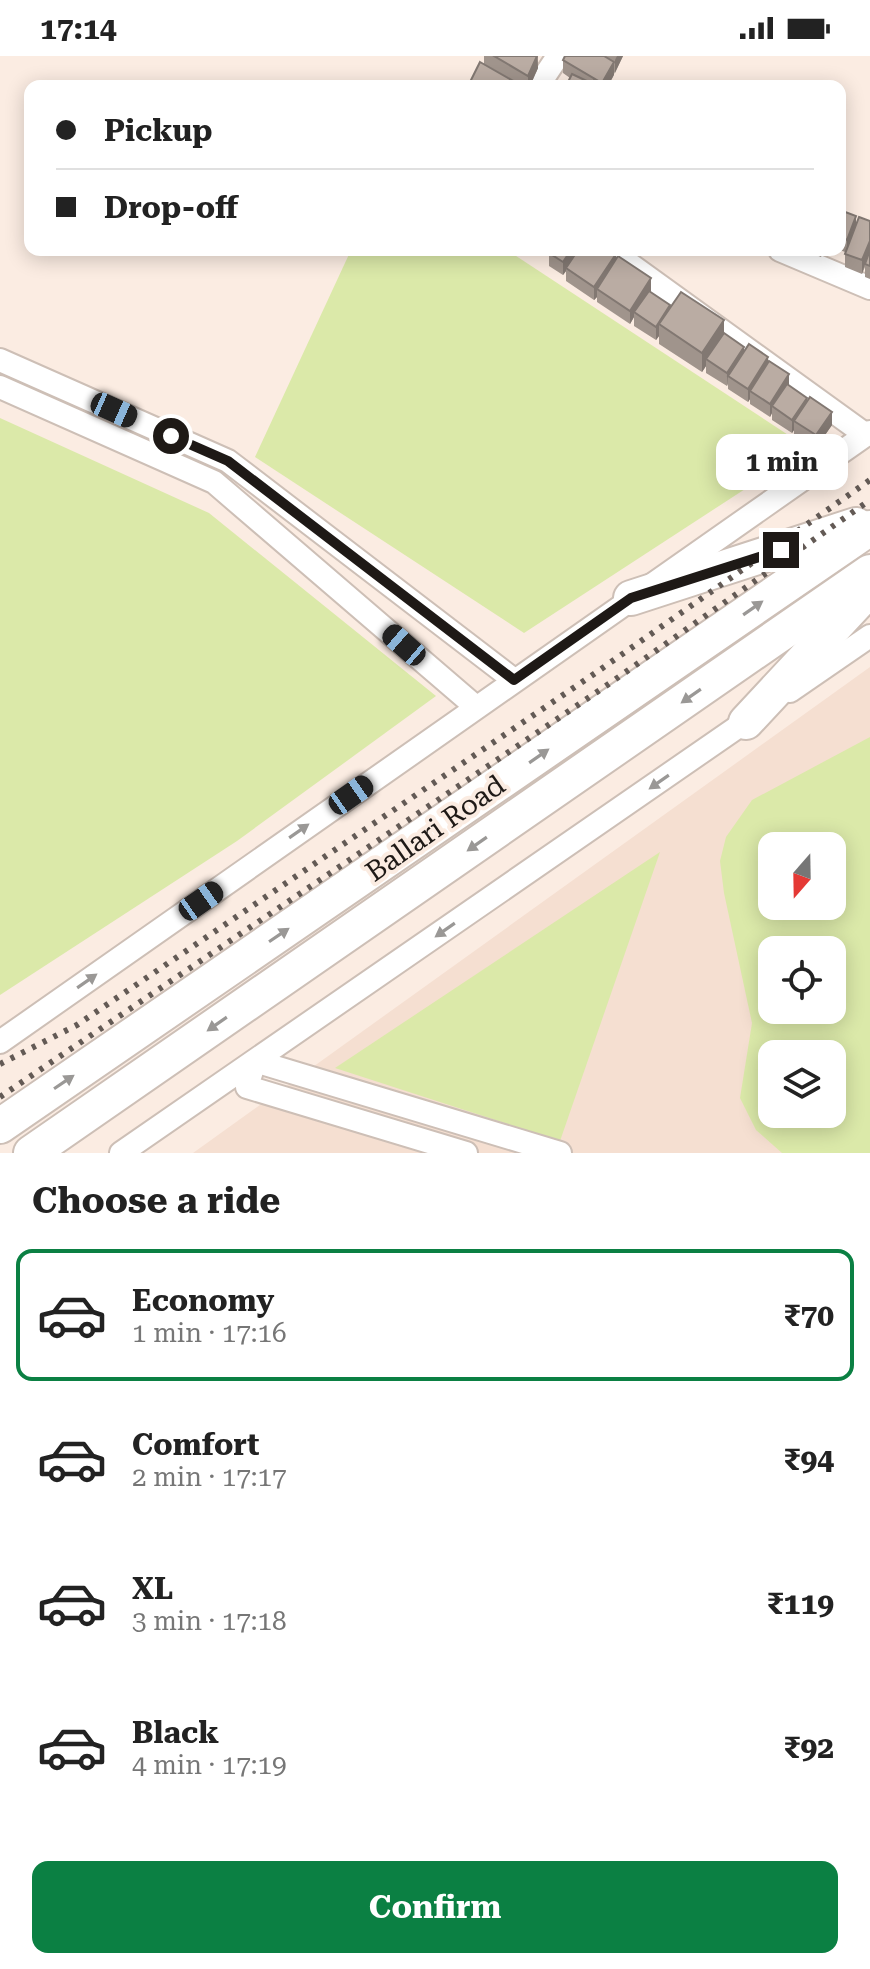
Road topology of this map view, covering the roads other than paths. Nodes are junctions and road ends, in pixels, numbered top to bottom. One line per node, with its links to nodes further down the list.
1 (558, 56): 2 (street)
2 (542, 80)
3 (618, 256): 8 (street)
4 (794, 256): 5 (street)
5 (870, 288)
6 (0, 360): 9 (street)
7 (0, 387): 10 (street)
8 (868, 434): 15 (street)
9 (232, 465): 10 (street); 17 (street)
10 (217, 485): 18 (street)
11 (870, 521): 15 (highway)
12 (870, 528): 22 (highway, Ballari Road, one-way to 12)
13 (870, 572): 23 (highway, Ballari Road, one-way to 23)
14 (870, 589): 19 (highway)
15 (631, 598): 17 (street)
16 (870, 636): 19 (street)
17 (514, 680): 18 (street)
18 (476, 707): 20 (street, one-way to 18)
19 (746, 722): 21 (street, one-way to 21)
20 (0, 1042)
21 (255, 1061): 24 (street); 25 (street); 26 (street)
22 (0, 1126)
23 (31, 1153)
24 (121, 1153)
25 (466, 1153)
26 (560, 1153)

